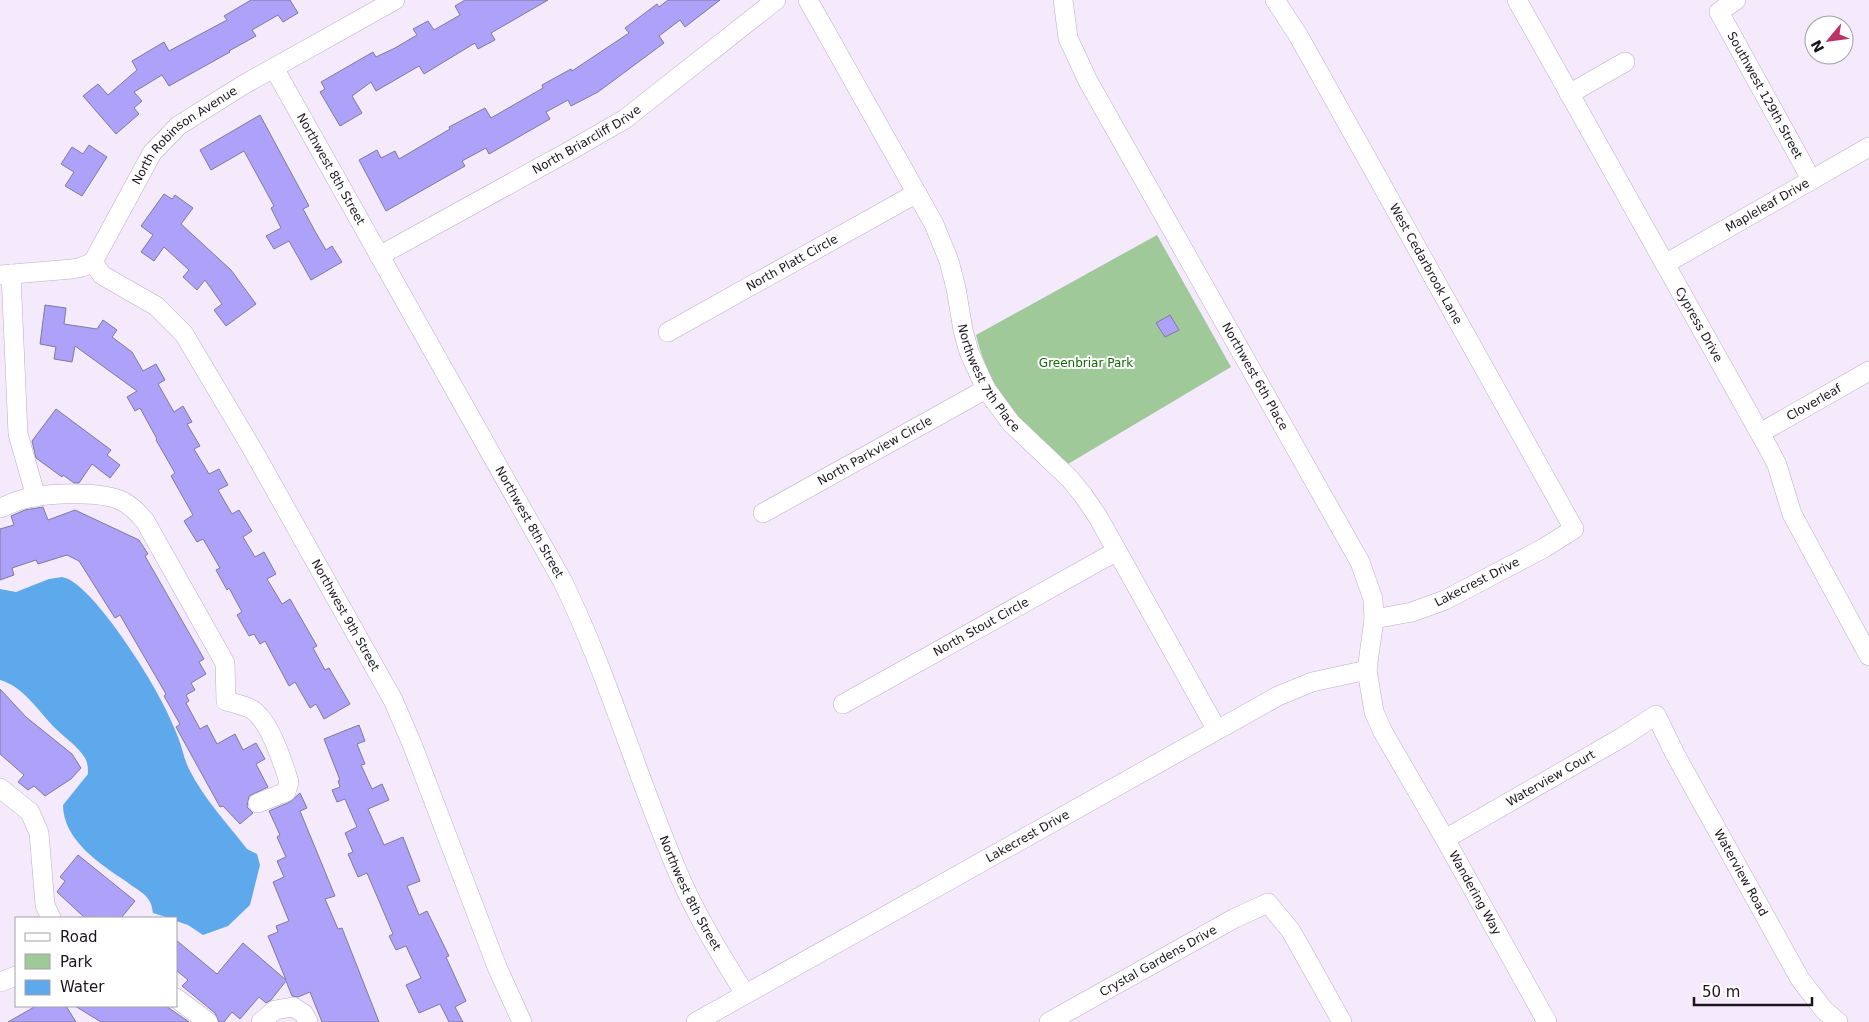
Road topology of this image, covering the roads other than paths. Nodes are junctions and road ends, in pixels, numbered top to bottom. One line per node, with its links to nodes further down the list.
1 (395, 0): 9 (street, North Robinson Avenue)
2 (776, 0): 14 (street, North Briarcliff Drive)
3 (808, 0): 13 (street, Northwest 7th Place)
4 (1062, 0): 27 (street, Northwest 6th Place)
5 (1275, 0): 25 (street, West Cedarbrook Lane)
6 (1517, 0): 10 (street, Cypress Drive)
7 (1736, 0): 12 (street, Southwest 129th Street)
8 (1625, 62): 10 (street)
9 (274, 68): 14 (street, Northwest 8th Street); 15 (street, North Robinson Avenue)
10 (1569, 94): 16 (street, Cypress Drive)
11 (1869, 147): 12 (street, Mapleleaf Drive)
12 (1811, 179): 16 (street, Mapleleaf Drive)
13 (917, 193): 18 (street, North Platt Circle); 20 (street, Northwest 7th Place)
14 (379, 256): 40 (street, Northwest 8th Street)
15 (93, 262): 17 (street); 45 (street, Northwest 9th Street)
16 (1665, 264): 21 (street, Cypress Drive)
17 (5, 275): 22 (street)
18 (668, 332)
19 (1869, 371): 21 (street, Cloverleaf)
20 (986, 389): 24 (street, North Parkview Circle); 26 (street, Northwest 7th Place)
21 (1760, 433): 28 (street, Cypress Drive)
22 (36, 497): 23 (street); 35 (street)
23 (0, 508)
24 (763, 513)
25 (1574, 529): 27 (street, Lakecrest Drive)
26 (1117, 551): 30 (street, North Stout Circle); 32 (street, Northwest 7th Place)
27 (1374, 619): 29 (street, Northwest 6th Place)
28 (1869, 656)
29 (1367, 670): 32 (street, Lakecrest Drive); 33 (street, Northwest 6th Place)
30 (843, 704)
31 (1656, 715): 36 (street, Waterview Court); 50 (street, Waterview Road)
32 (1217, 730): 40 (street, Lakecrest Drive)
33 (1401, 763): 36 (street, Wandering Way)
34 (0, 788): 37 (street)
35 (258, 803)
36 (1445, 839): 49 (street, Wandering Way)
37 (51, 917)
38 (15, 976): 39 (street)
39 (0, 982)
40 (745, 994): 46 (street, Lakecrest Drive)
41 (178, 1000): 42 (street)
42 (208, 1022)
43 (261, 1022): 44 (street)
44 (308, 1022)
45 (522, 1022)
46 (696, 1022)
47 (1049, 1022): 48 (street, Crystal Gardens Drive)
48 (1342, 1022)
49 (1547, 1022)
50 (1838, 1022)

